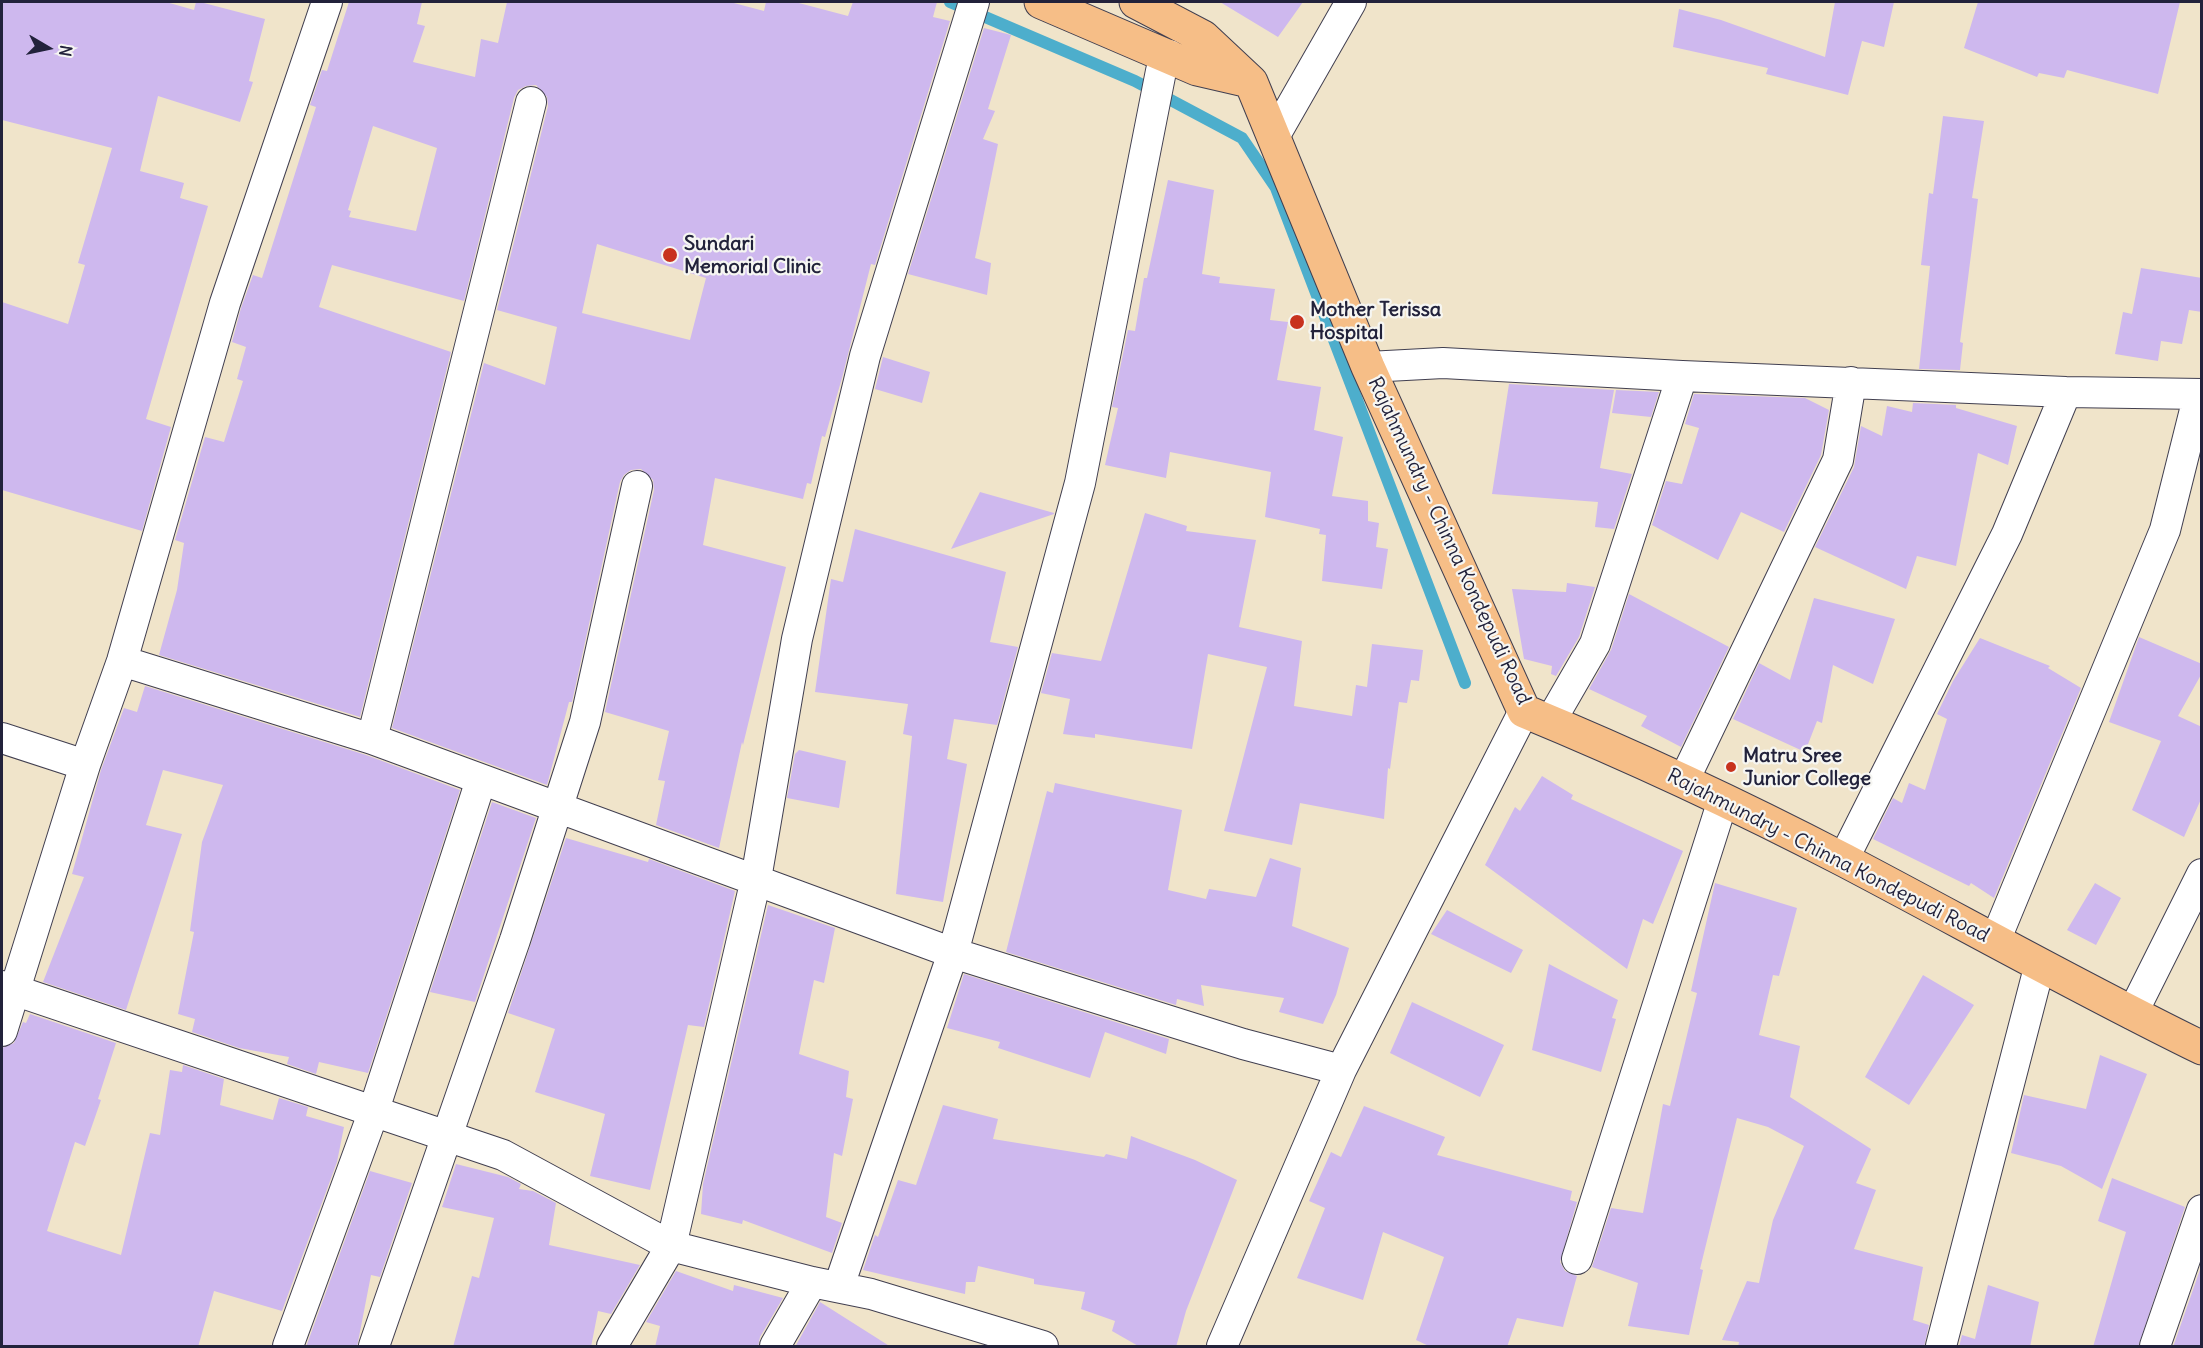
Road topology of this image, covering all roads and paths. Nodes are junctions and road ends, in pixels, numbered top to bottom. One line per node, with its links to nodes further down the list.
1 (327, 2): 16 (street)
2 (974, 2): 27 (street)
3 (1041, 2): 6 (main road)
4 (1136, 2): 7 (main road)
5 (1351, 2): 9 (street)
6 (1169, 56): 7 (main road); 29 (street)
7 (1251, 82): 9 (main road, Rajahmundry - Chinna Kondepudi Road)
8 (531, 102): 19 (street)
9 (1275, 135): 10 (main road, Rajahmundry - Chinna Kondepudi Road)
10 (1368, 367): 11 (street); 17 (main road, Rajahmundry - Chinna Kondepudi Road)
11 (1682, 376): 12 (street); 17 (street)
12 (1851, 382): 13 (street); 22 (street)
13 (2066, 392): 14 (street); 25 (street)
14 (2200, 394): 28 (street)
15 (637, 486): 24 (street)
16 (122, 661): 19 (street); 20 (street)
17 (1537, 716): 22 (main road, Rajahmundry - Chinna Kondepudi Road); 35 (street)
18 (2, 738): 20 (street)
19 (372, 739): 21 (street)
20 (85, 765): 31 (street)
21 (481, 780): 24 (street); 36 (street)
22 (1684, 780): 23 (main road, Rajahmundry - Chinna Kondepudi Road)
23 (1723, 800): 25 (main road, Rajahmundry - Chinna Kondepudi Road); 40 (street)
24 (558, 807): 27 (street); 37 (street)
25 (1843, 860): 28 (main road, Rajahmundry - Chinna Kondepudi Road)
26 (2202, 874): 32 (street)
27 (756, 879): 29 (street); 39 (street)
28 (1995, 942): 30 (main road, Rajahmundry - Chinna Kondepudi Road)
29 (953, 953): 35 (street); 41 (street)
30 (2040, 964): 32 (main road, Rajahmundry - Chinna Kondepudi Road); 48 (street)
31 (8, 988): 33 (street); 36 (street)
32 (2132, 1014): 34 (main road, Rajahmundry - Chinna Kondepudi Road)
33 (2, 1031)
34 (2202, 1048)
35 (1341, 1070): 47 (street)
36 (373, 1111): 37 (street); 42 (street)
37 (447, 1136): 39 (street); 43 (street)
38 (2202, 1210): 49 (street)
39 (671, 1246): 41 (street); 44 (street)
40 (1577, 1259)
41 (826, 1284): 45 (street); 46 (street)
42 (288, 1347)
43 (374, 1347)
44 (612, 1347)
45 (775, 1347)
46 (1043, 1347)
47 (1222, 1347)
48 (1941, 1347)
49 (2155, 1347)

